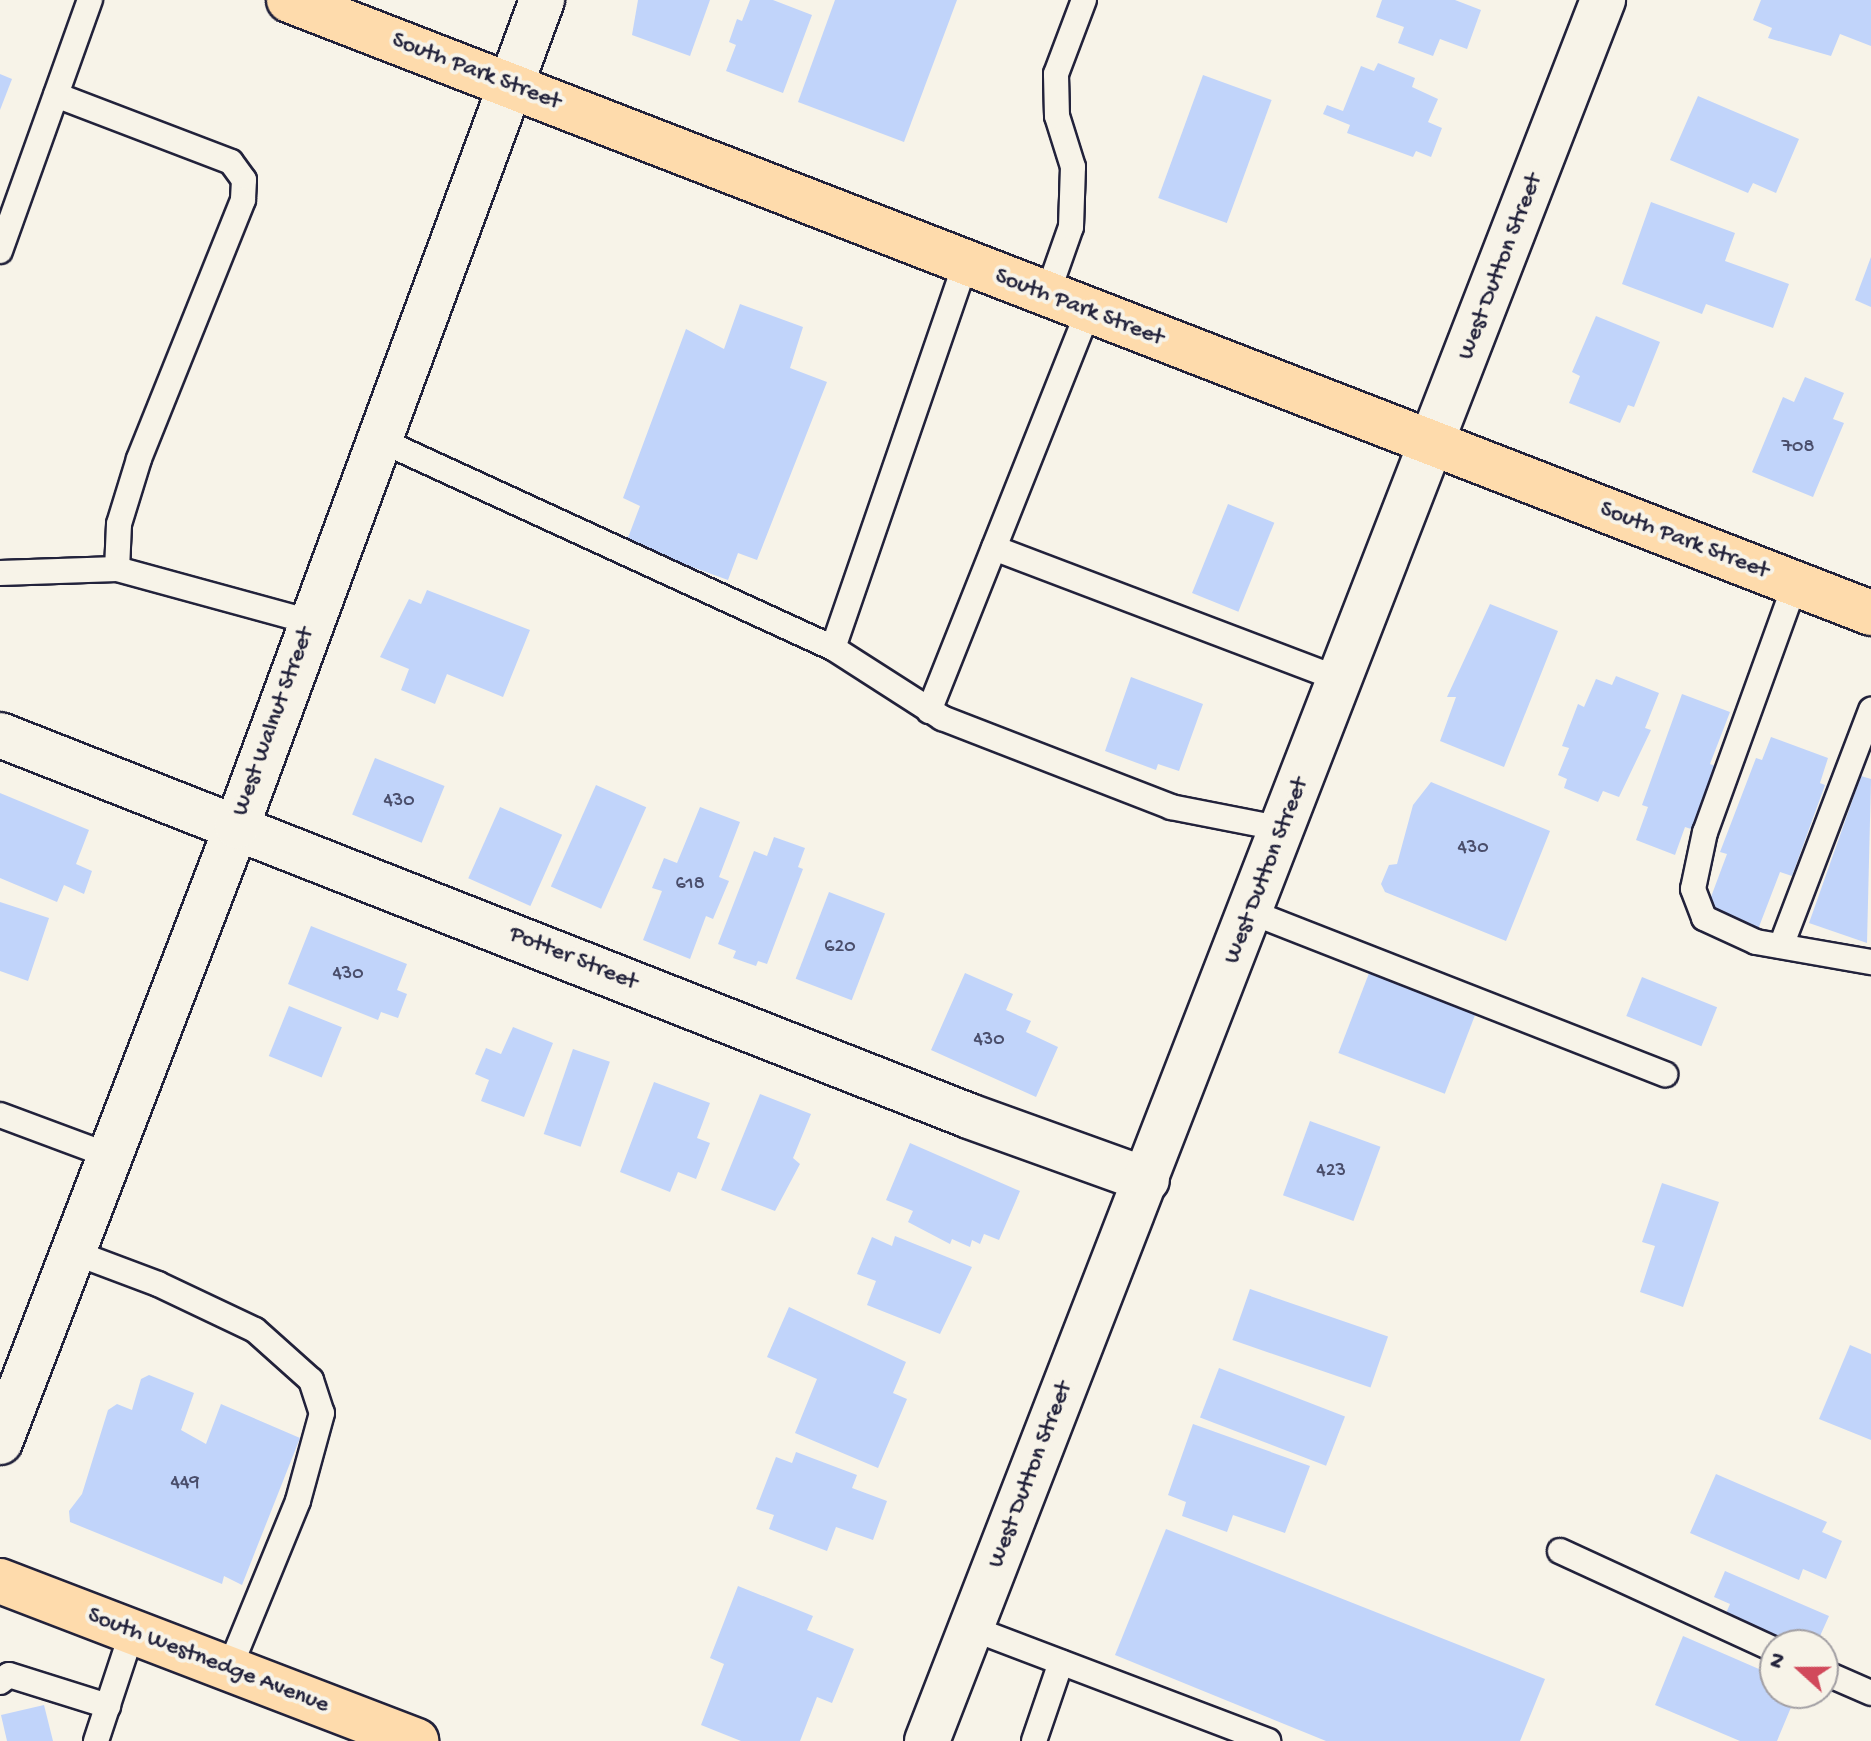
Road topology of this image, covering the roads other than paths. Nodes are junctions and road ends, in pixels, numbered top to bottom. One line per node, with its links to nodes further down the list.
1 (90, 0): 7 (lane)
2 (289, 0): 6 (main road, South Park Street)
3 (542, 0): 6 (street, West Walnut Street)
4 (1084, 0): 10 (lane)
5 (1603, 0): 13 (street, West Dutton Street)
6 (508, 85): 9 (main road, South Park Street); 12 (street, West Walnut Street)
7 (56, 95): 8 (lane); 15 (lane)
8 (0, 251)
9 (965, 264): 10 (main road, South Park Street); 20 (lane)
10 (1047, 295): 11 (main road, South Park Street)
11 (1088, 311): 13 (main road, South Park Street); 14 (lane)
12 (378, 439): 19 (street, West Walnut Street); 20 (lane)
13 (1432, 446): 17 (main road, South Park Street); 21 (street, West Dutton Street)
14 (994, 548): 21 (lane); 23 (lane)
15 (117, 569): 16 (lane); 19 (lane)
16 (0, 573)
17 (1795, 584): 18 (main road, South Park Street); 28 (lane)
18 (1871, 613)
19 (311, 622): 25 (street, West Walnut Street)
20 (833, 648): 23 (lane)
21 (1341, 680): 26 (street, West Dutton Street)
22 (1871, 710): 28 (lane)
23 (929, 711): 26 (lane)
24 (0, 735): 25 (street, Potter Street)
25 (237, 826): 32 (street, West Walnut Street); 33 (street, Potter Street)
26 (1283, 829): 27 (street, West Dutton Street)
27 (1251, 912): 30 (lane); 33 (street, West Dutton Street)
28 (1781, 946): 29 (lane)
29 (1871, 962)
30 (1665, 1074)
31 (0, 1115): 32 (lane)
32 (110, 1156): 34 (street, West Walnut Street)
33 (1147, 1180): 38 (street, West Dutton Street)
34 (73, 1252): 35 (street, West Walnut Street); 42 (lane)
35 (0, 1442)
36 (1560, 1551): 40 (lane)
37 (0, 1581): 39 (main road, South Westnedge Avenue)
38 (971, 1628): 41 (lane); 49 (street, West Dutton Street)
39 (132, 1632): 42 (main road, South Westnedge Avenue); 46 (lane)
40 (1759, 1643)
41 (1061, 1662): 50 (lane); 51 (lane)
42 (229, 1669): 48 (main road, South Westnedge Avenue)
43 (1839, 1679): 45 (lane)
44 (0, 1682): 46 (lane)
45 (1871, 1693)
46 (108, 1706): 47 (lane)
47 (96, 1741)
48 (416, 1741)
49 (927, 1741)
50 (1034, 1741)
51 (1268, 1741)

